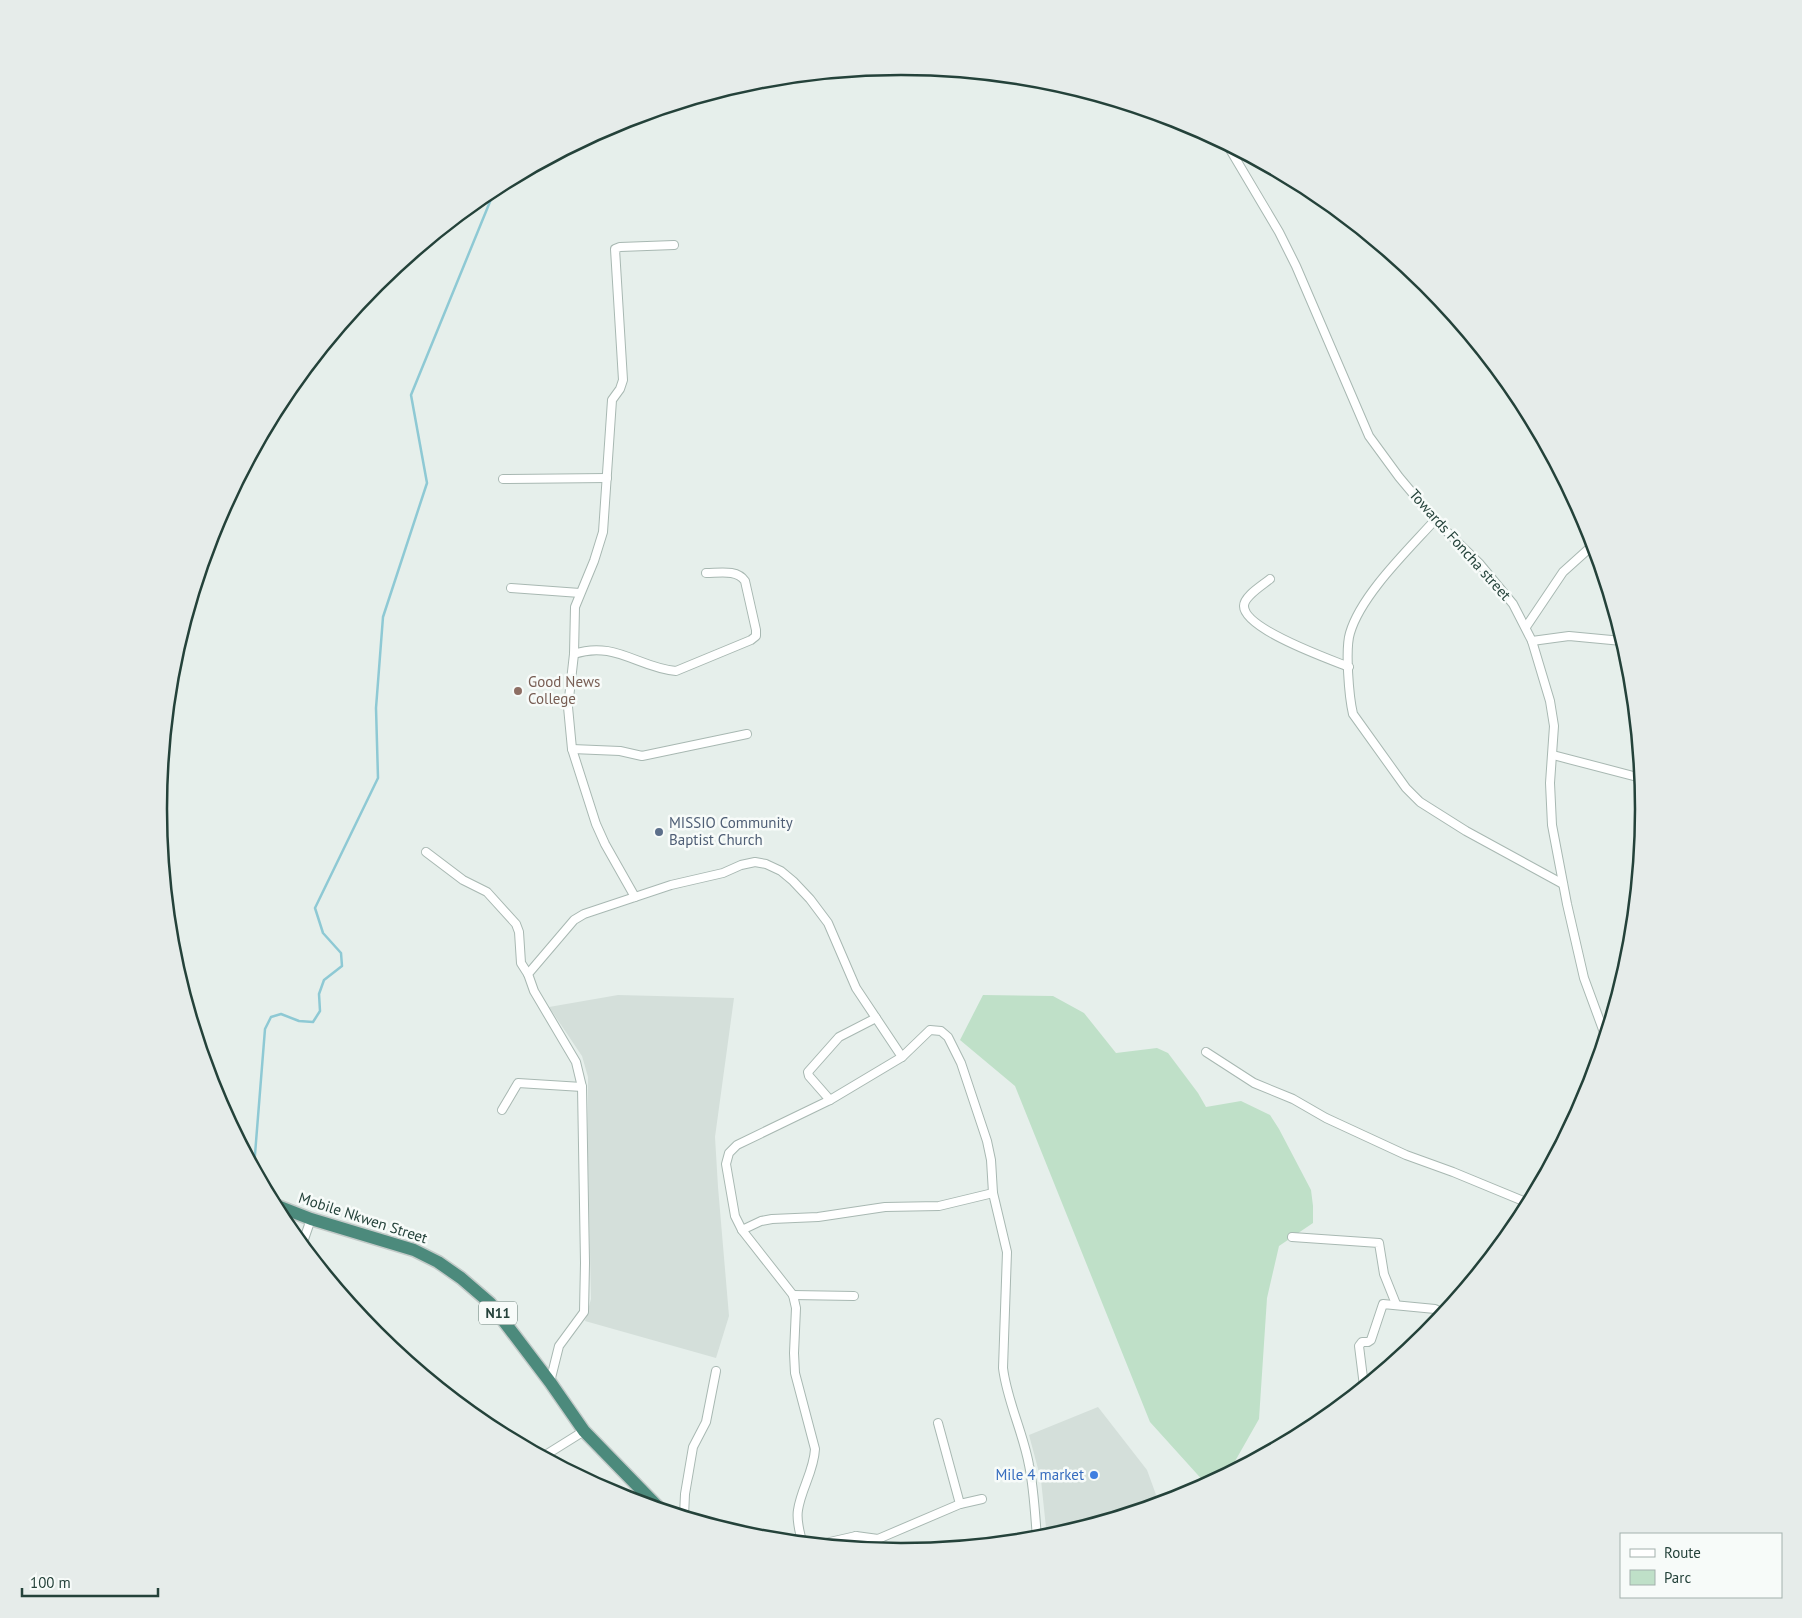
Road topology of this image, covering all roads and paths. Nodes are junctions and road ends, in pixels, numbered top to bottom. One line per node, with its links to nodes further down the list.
1 (1233, 155): 5 (street, Towards Foncha street)
2 (674, 245): 3 (street)
3 (607, 478): 4 (street); 10 (street)
4 (503, 479)
5 (1435, 520): 11 (street, Towards Foncha street); 15 (street)
6 (1587, 550): 11 (street)
7 (706, 573): 14 (street)
8 (1270, 579): 15 (street)
9 (511, 588): 10 (street)
10 (580, 593): 14 (street)
11 (1526, 627): 13 (street, Towards Foncha street)
12 (1615, 639): 13 (street)
13 (1532, 641): 18 (street, Towards Foncha street)
14 (574, 654): 17 (street)
15 (1349, 667): 21 (street)
16 (747, 734): 17 (street)
17 (572, 749): 22 (street)
18 (1553, 755): 19 (street); 21 (street, Towards Foncha street)
19 (1634, 776)
20 (426, 852): 23 (street)
21 (1563, 884): 25 (street, Towards Foncha street)
22 (635, 897): 23 (street); 24 (street)
23 (528, 974): 28 (street)
24 (876, 1018): 27 (street); 29 (street)
25 (1602, 1026)
26 (1206, 1052): 32 (street)
27 (902, 1057): 29 (street); 31 (street)
28 (582, 1087): 30 (street); 44 (street)
29 (830, 1100): 35 (street)
30 (502, 1110)
31 (993, 1193): 35 (street); 52 (street)
32 (1522, 1200)
33 (286, 1209): 34 (highway, Mobile Nkwen Street / N11)
34 (311, 1219): 36 (street); 44 (highway, Mobile Nkwen Street / N11)
35 (742, 1230): 38 (street)
36 (305, 1236)
37 (1292, 1237): 40 (street)
38 (793, 1295): 39 (street); 53 (street)
39 (854, 1296)
40 (1396, 1304): 41 (street); 43 (street)
41 (1437, 1310)
42 (716, 1371): 51 (street)
43 (1363, 1379)
44 (550, 1382): 46 (highway, Mobile Nkwen Street / N11)
45 (938, 1423): 50 (street)
46 (584, 1431): 47 (street); 48 (highway, Mobile Nkwen Street / N11)
47 (549, 1453)
48 (648, 1498)
49 (982, 1498): 50 (street)
50 (960, 1504): 54 (street)
51 (684, 1510)
52 (1036, 1530)
53 (801, 1536)
54 (856, 1536): 55 (street); 56 (street)
55 (839, 1540)
56 (861, 1541)

